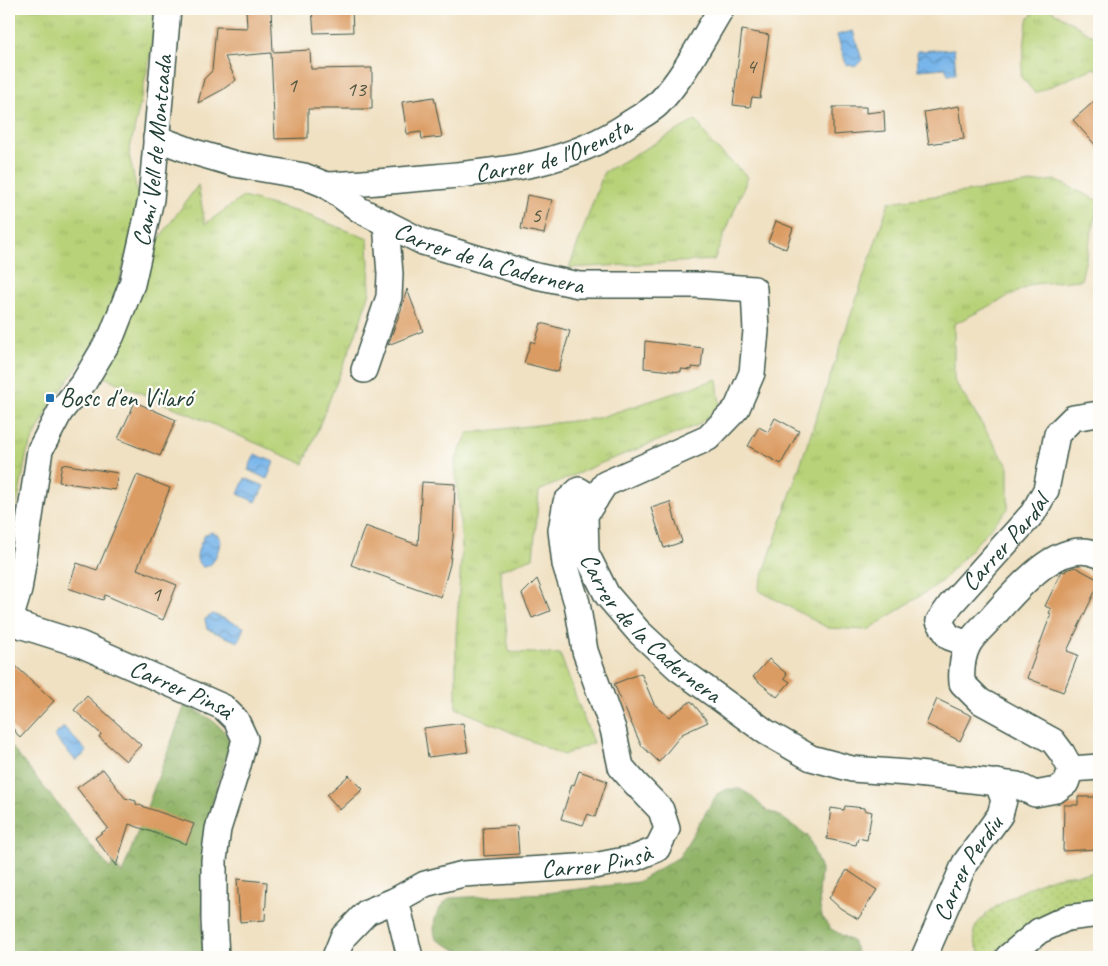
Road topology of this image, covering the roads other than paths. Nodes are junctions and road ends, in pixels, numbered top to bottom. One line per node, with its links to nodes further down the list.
1 (168, 9): 3 (street, Camí Vell de Montcada)
2 (721, 9): 4 (street, Carrer de l'Oreneta)
3 (156, 138): 4 (street, Carrer de la Cadernera); 10 (street, Camí Vell de Montcada)
4 (326, 186): 5 (street, Carrer de la Cadernera)
5 (386, 223): 6 (street); 8 (street, Carrer de la Cadernera)
6 (364, 370)
7 (1099, 414): 11 (street, Carrer Pardal)
8 (595, 500): 14 (street, Carrer de la Cadernera); 15 (street, Carrer Pinsà)
9 (1099, 554): 11 (street)
10 (9, 622): 17 (street, Carrer Pinsà)
11 (968, 644): 13 (street)
12 (1099, 767): 13 (street)
13 (1071, 769): 14 (street, Carrer de la Cadernera)
14 (998, 782): 20 (street, Carrer Perdiu)
15 (396, 900): 18 (street, Carrer Pinsà); 19 (street)
16 (1099, 914): 21 (street)
17 (216, 957)
18 (335, 957)
19 (410, 957)
20 (924, 957)
21 (1008, 957)

